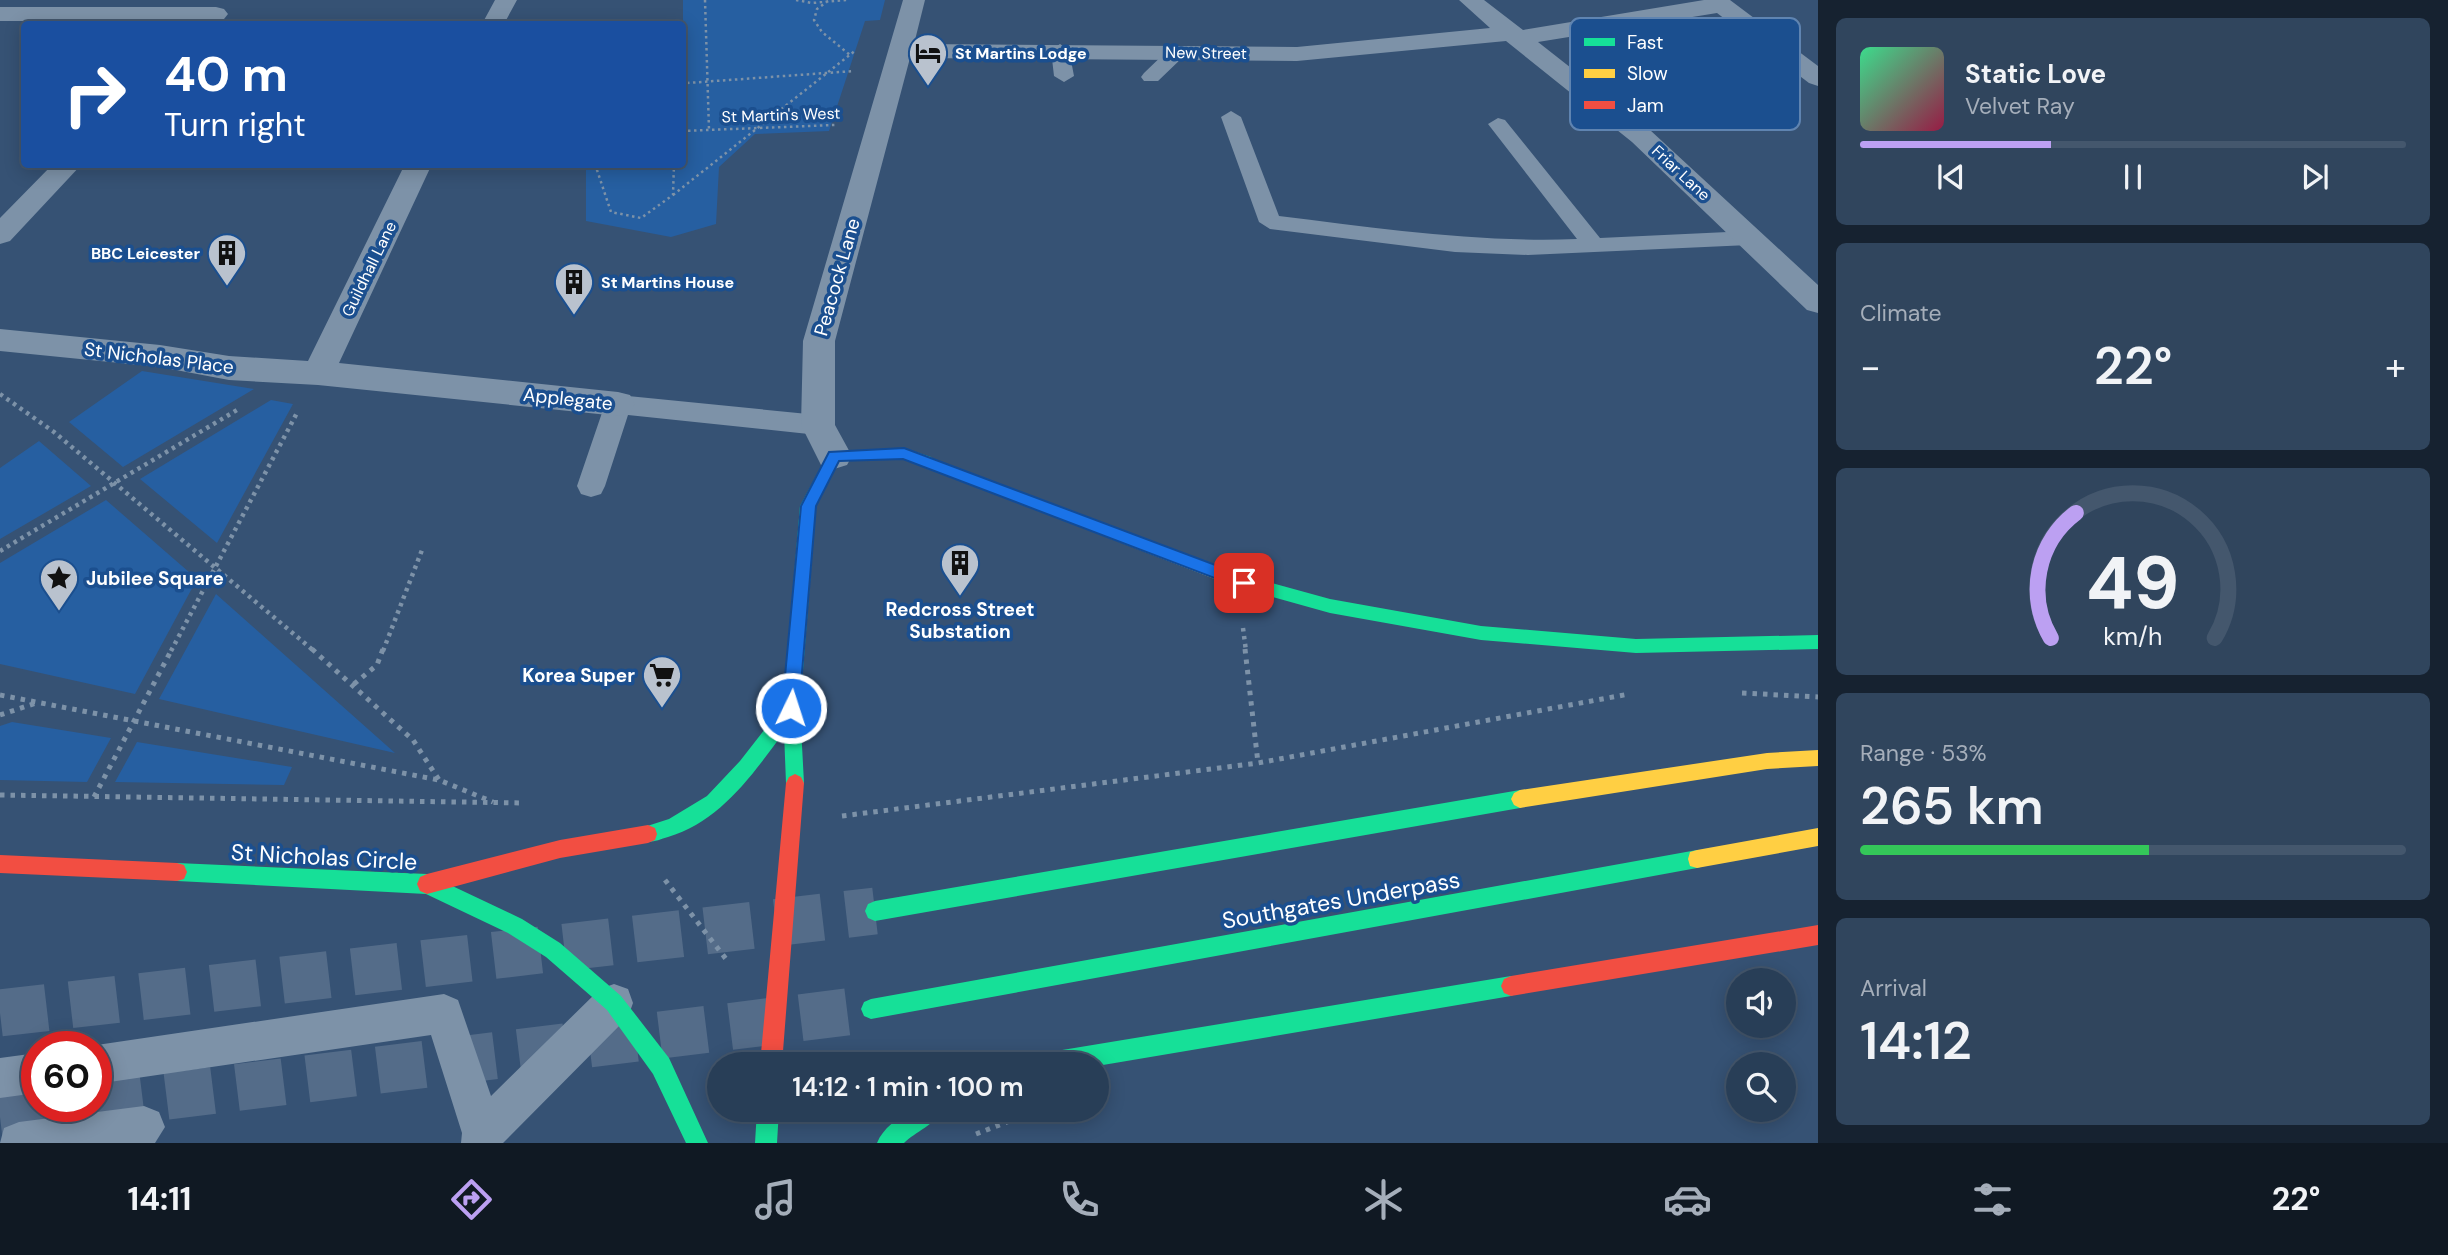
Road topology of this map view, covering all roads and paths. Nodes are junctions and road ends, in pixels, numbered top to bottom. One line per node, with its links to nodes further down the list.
1 (506, 0): 13 (street)
2 (705, 0): 26 (path)
3 (796, 0): 7 (path)
4 (846, 0): 7 (path)
5 (914, 0): 20 (street, Peacock Lane)
6 (1470, 0): 15 (street, Friar Lane)
7 (828, 1): 18 (path)
8 (1718, 3): 11 (street, New Street); 12 (street)
9 (217, 13): 10 (street)
10 (0, 14)
11 (1622, 18)
12 (1739, 18)
13 (495, 21)
14 (1570, 26): 15 (street, New Street)
15 (1514, 35): 17 (street, New Street); 25 (street, Friar Lane)
16 (1060, 50): 17 (street, New Street); 20 (street, New Street); 23 (lane)
17 (1175, 53): 24 (lane)
18 (850, 55)
19 (1800, 61): 22 (street)
20 (898, 62): 21 (path); 29 (street, Peacock Lane)
21 (833, 70): 26 (path); 31 (path)
22 (1815, 72)
23 (1064, 76)
24 (1151, 77)
25 (1570, 80)
26 (709, 82): 27 (path); 32 (path)
27 (687, 83)
28 (1231, 117): 42 (lane)
29 (881, 122): 31 (path, St Martin's West); 49 (street, Peacock Lane)
30 (1498, 124): 42 (lane)
31 (759, 129): 32 (path, St Martin's West); 39 (path)
32 (709, 130): 34 (path, St Martin's West)
33 (1633, 130): 41 (street, Friar Lane)
34 (686, 131)
35 (65, 168): 40 (street)
36 (417, 168): 45 (street, Guildhall Lane)
37 (596, 168): 39 (path)
38 (674, 168): 39 (path)
39 (673, 195)
40 (0, 235)
41 (1749, 238): 42 (lane); 43 (street, Friar Lane)
42 (1594, 245)
43 (1818, 303)
44 (0, 341): 45 (street, St Nicholas Place)
45 (318, 373): 48 (street, Applegate); 55 (path)
46 (0, 394): 51 (path)
47 (248, 403): 51 (path)
48 (618, 404): 49 (lane, Applegate); 52 (lane)
49 (818, 425): 50 (street, Peacock Lane)
50 (834, 456): 56 (main road); 62 (main road)
51 (117, 483): 54 (path); 55 (path)
52 (592, 486)
53 (422, 550): 58 (path)
54 (0, 551)
55 (217, 568): 58 (path); 64 (path)
56 (1244, 583): 57 (main road); 66 (path)
57 (1818, 642)
58 (354, 684): 67 (path)
59 (1632, 693): 66 (path)
60 (0, 695): 61 (path)
61 (37, 703): 63 (path); 64 (path)
62 (791, 708): 72 (main road); 74 (main road)
63 (0, 715)
64 (136, 722): 67 (path); 69 (path)
65 (1818, 758): 77 (main road)
66 (1258, 763): 72 (path)
67 (439, 780): 71 (path)
68 (0, 795): 69 (path)
69 (94, 797): 71 (path)
70 (535, 802): 71 (path)
71 (497, 804)
72 (793, 817): 79 (main road)
73 (1818, 837): 81 (main road, Southgates Underpass)
74 (634, 838): 76 (main road); 79 (path)
75 (0, 864): 76 (main road, St Nicholas Circle)
76 (426, 884): 80 (main road, St Nicholas Circle)
77 (875, 911)
78 (1818, 935): 83 (main road)
79 (777, 991): 82 (main road)
80 (614, 1003): 91 (lane); 94 (main road, St Nicholas Circle)
81 (871, 1009)
82 (772, 1052)
83 (1109, 1053)
84 (112, 1062): 91 (lane)
85 (21, 1075): 86 (lane)
86 (0, 1078)
87 (767, 1122): 95 (main road)
88 (911, 1122): 96 (main road)
89 (1010, 1122): 92 (path)
90 (145, 1127): 93 (lane)
91 (483, 1138)
92 (967, 1139)
93 (19, 1143)
94 (697, 1143)
95 (766, 1143)
96 (888, 1143)

